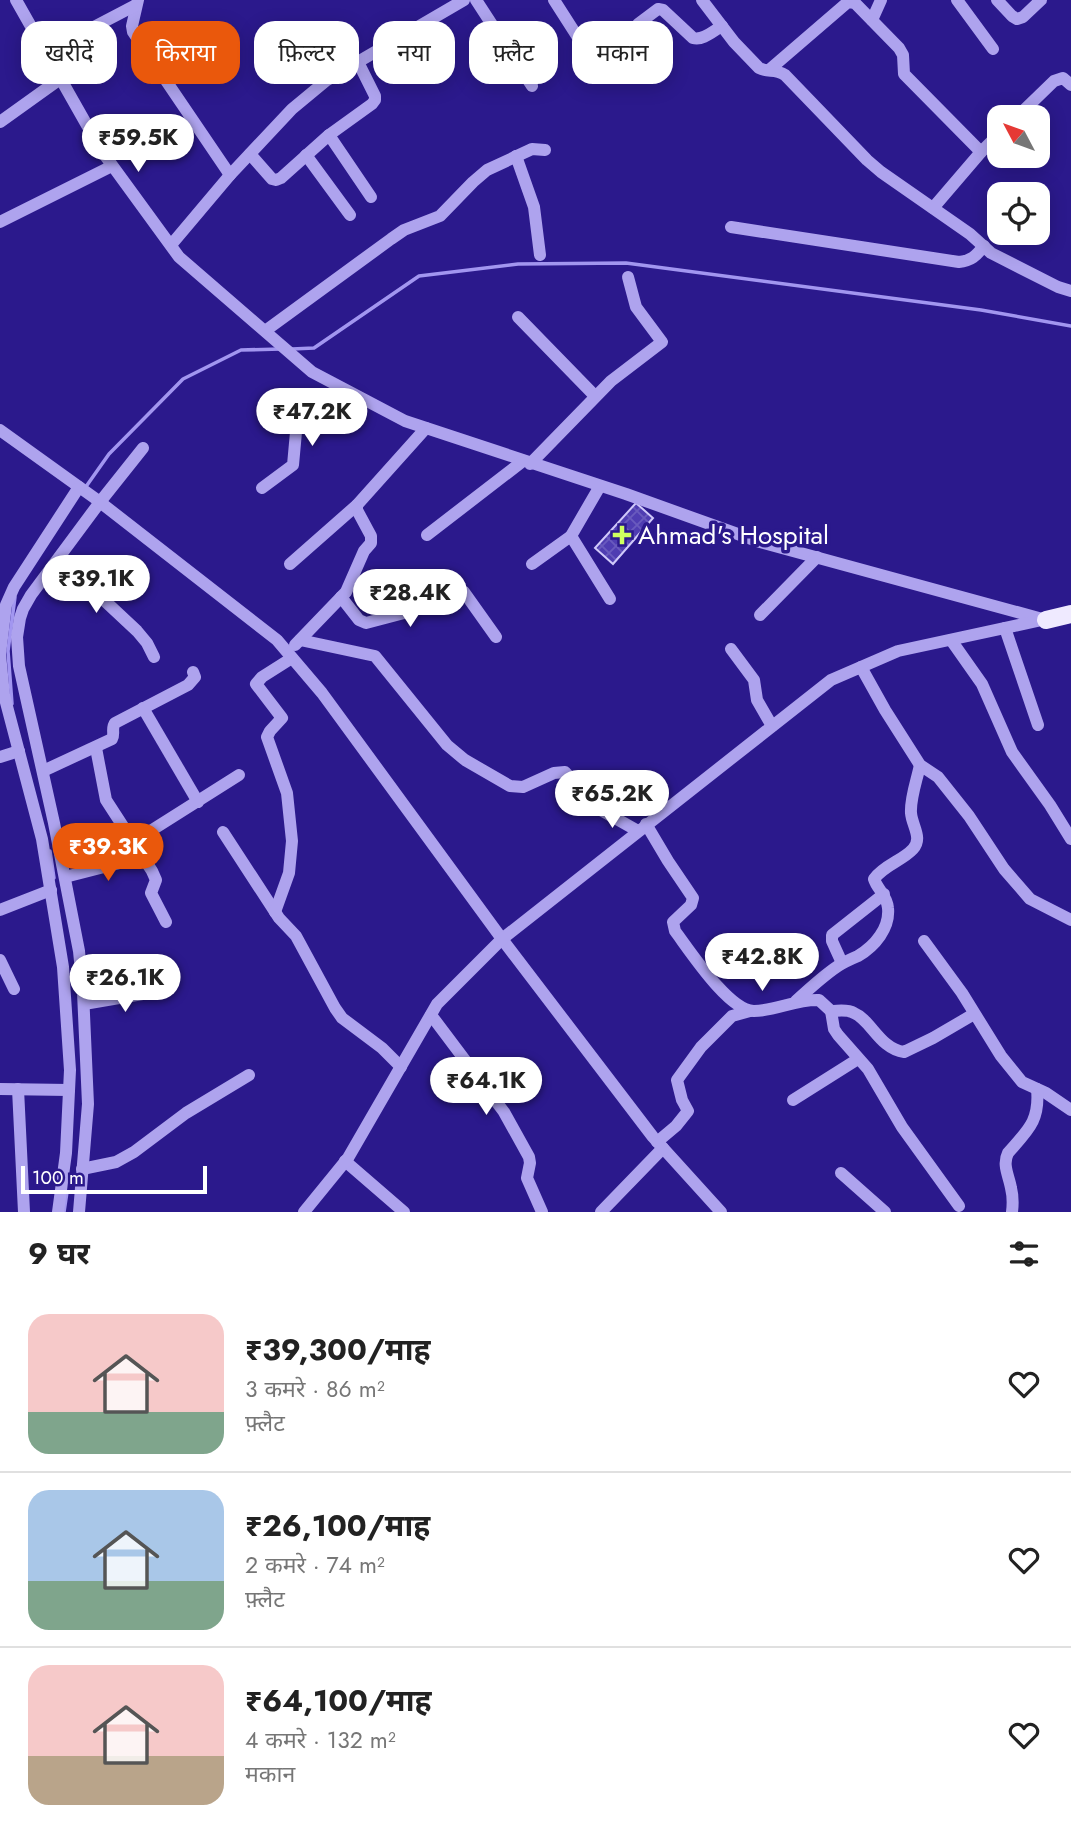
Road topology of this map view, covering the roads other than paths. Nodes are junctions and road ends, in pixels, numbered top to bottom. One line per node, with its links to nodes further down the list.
1 (16, 0): 13 (street)
2 (464, 0): 19 (street)
3 (476, 0): 26 (street)
4 (554, 0): 17 (street)
5 (702, 0): 16 (street)
6 (881, 0): 12 (street)
7 (957, 0): 18 (street)
8 (997, 0): 9 (street)
9 (1041, 0)
10 (846, 1): 12 (street); 21 (street)
11 (137, 3): 14 (street); 37 (street)
12 (872, 20): 32 (street)
13 (28, 21)
14 (104, 21)
15 (642, 21): 16 (street)
16 (722, 26): 21 (street)
17 (572, 28)
18 (993, 48)
19 (359, 61)
20 (359, 64): 29 (street)
21 (769, 70): 39 (street)
22 (53, 84): 28 (street)
23 (63, 84): 36 (street)
24 (322, 84): 33 (street)
25 (1071, 85): 27 (street)
26 (532, 86)
27 (1029, 105)
28 (0, 122)
29 (329, 135): 34 (street); 38 (street)
30 (987, 146): 32 (street)
31 (545, 149): 35 (street)
32 (981, 152): 39 (street)
33 (250, 154): 34 (street); 37 (street)
34 (306, 155): 40 (street)
35 (516, 156): 45 (street); 49 (street)
36 (112, 166): 41 (street); 43 (street)
37 (230, 175): 43 (street)
38 (371, 197)
39 (933, 208): 44 (street)
40 (350, 215)
41 (0, 222)
42 (732, 228): 44 (street)
43 (171, 245): 49 (street)
44 (984, 246): 47 (street)
45 (540, 256)
46 (628, 277): 50 (street)
47 (1071, 291)
48 (518, 317): 50 (street)
49 (269, 335): 51 (street)
50 (595, 396): 55 (street)
51 (364, 400): 52 (street); 58 (street)
52 (426, 428): 55 (street); 60 (street)
53 (1, 433): 57 (street)
54 (143, 448): 59 (street)
55 (526, 462): 56 (street); 61 (street)
56 (600, 486): 62 (street); 63 (street)
57 (80, 488): 59 (street); 69 (street)
58 (262, 488)
59 (98, 500): 64 (street); 78 (street)
60 (357, 505): 65 (street); 67 (street)
61 (427, 535)
62 (571, 536): 66 (street); 68 (street)
63 (817, 557): 71 (street); 72 (street)
64 (59, 558): 79 (street); 89 (street)
65 (290, 564)
66 (533, 564)
67 (341, 597): 74 (street); 75 (street)
68 (610, 599)
69 (2, 613): 86 (street)
70 (1071, 614): 72 (main road)
71 (760, 615)
72 (1046, 620): 73 (street)
73 (1005, 628): 76 (street); 83 (street)
74 (496, 637)
75 (300, 640): 78 (street); 92 (street)
76 (951, 640): 80 (street); 94 (street)
77 (731, 649): 84 (street)
78 (290, 655): 101 (street); 104 (street)
79 (154, 657)
80 (861, 667): 84 (street); 88 (street)
81 (193, 672): 82 (street)
82 (143, 708): 85 (street); 91 (street)
83 (1038, 725)
84 (772, 726): 92 (street)
85 (96, 748): 89 (street); 95 (street)
86 (19, 751): 87 (street); 98 (street)
87 (0, 757)
88 (920, 765): 99 (street); 102 (street)
89 (43, 771): 97 (street)
90 (239, 775): 91 (street)
91 (198, 802): 95 (street)
92 (642, 827): 104 (street); 112 (street)
93 (223, 832): 101 (street)
94 (1071, 839)
95 (132, 842): 96 (street)
96 (143, 857): 97 (street); 103 (street)
97 (65, 877): 111 (street)
98 (51, 890): 100 (street); 122 (street)
99 (884, 894): 107 (street); 107 (street)
100 (0, 910)
101 (275, 912): 117 (street)
102 (1071, 920)
103 (166, 922)
104 (502, 939): 115 (street); 125 (street)
105 (924, 941): 114 (street)
106 (0, 960): 108 (street)
107 (842, 963): 110 (street)
108 (14, 989)
109 (160, 991): 111 (street)
110 (796, 1001): 112 (street); 113 (street)
111 (84, 1004): 127 (street)
112 (751, 1011): 125 (street)
113 (831, 1011): 114 (street); 116 (street)
114 (974, 1014): 121 (street)
115 (431, 1015): 117 (street); 135 (street)
116 (858, 1059): 123 (street); 129 (street)
117 (401, 1067): 126 (street)
118 (249, 1075): 127 (street)
119 (0, 1089): 120 (street)
120 (18, 1089): 122 (street); 130 (street)
121 (1037, 1089): 124 (street); 139 (street)
122 (69, 1090): 131 (street)
123 (793, 1100)
124 (1071, 1110)
125 (660, 1145): 136 (street); 137 (street)
126 (345, 1161): 133 (street); 134 (street)
127 (82, 1169): 132 (street)
128 (841, 1172): 138 (street)
129 (959, 1206)
130 (24, 1212)
131 (58, 1212)
132 (79, 1212)
133 (304, 1212)
134 (404, 1212)
135 (542, 1212)
136 (601, 1212)
137 (720, 1212)
138 (885, 1212)
139 (1012, 1212)

